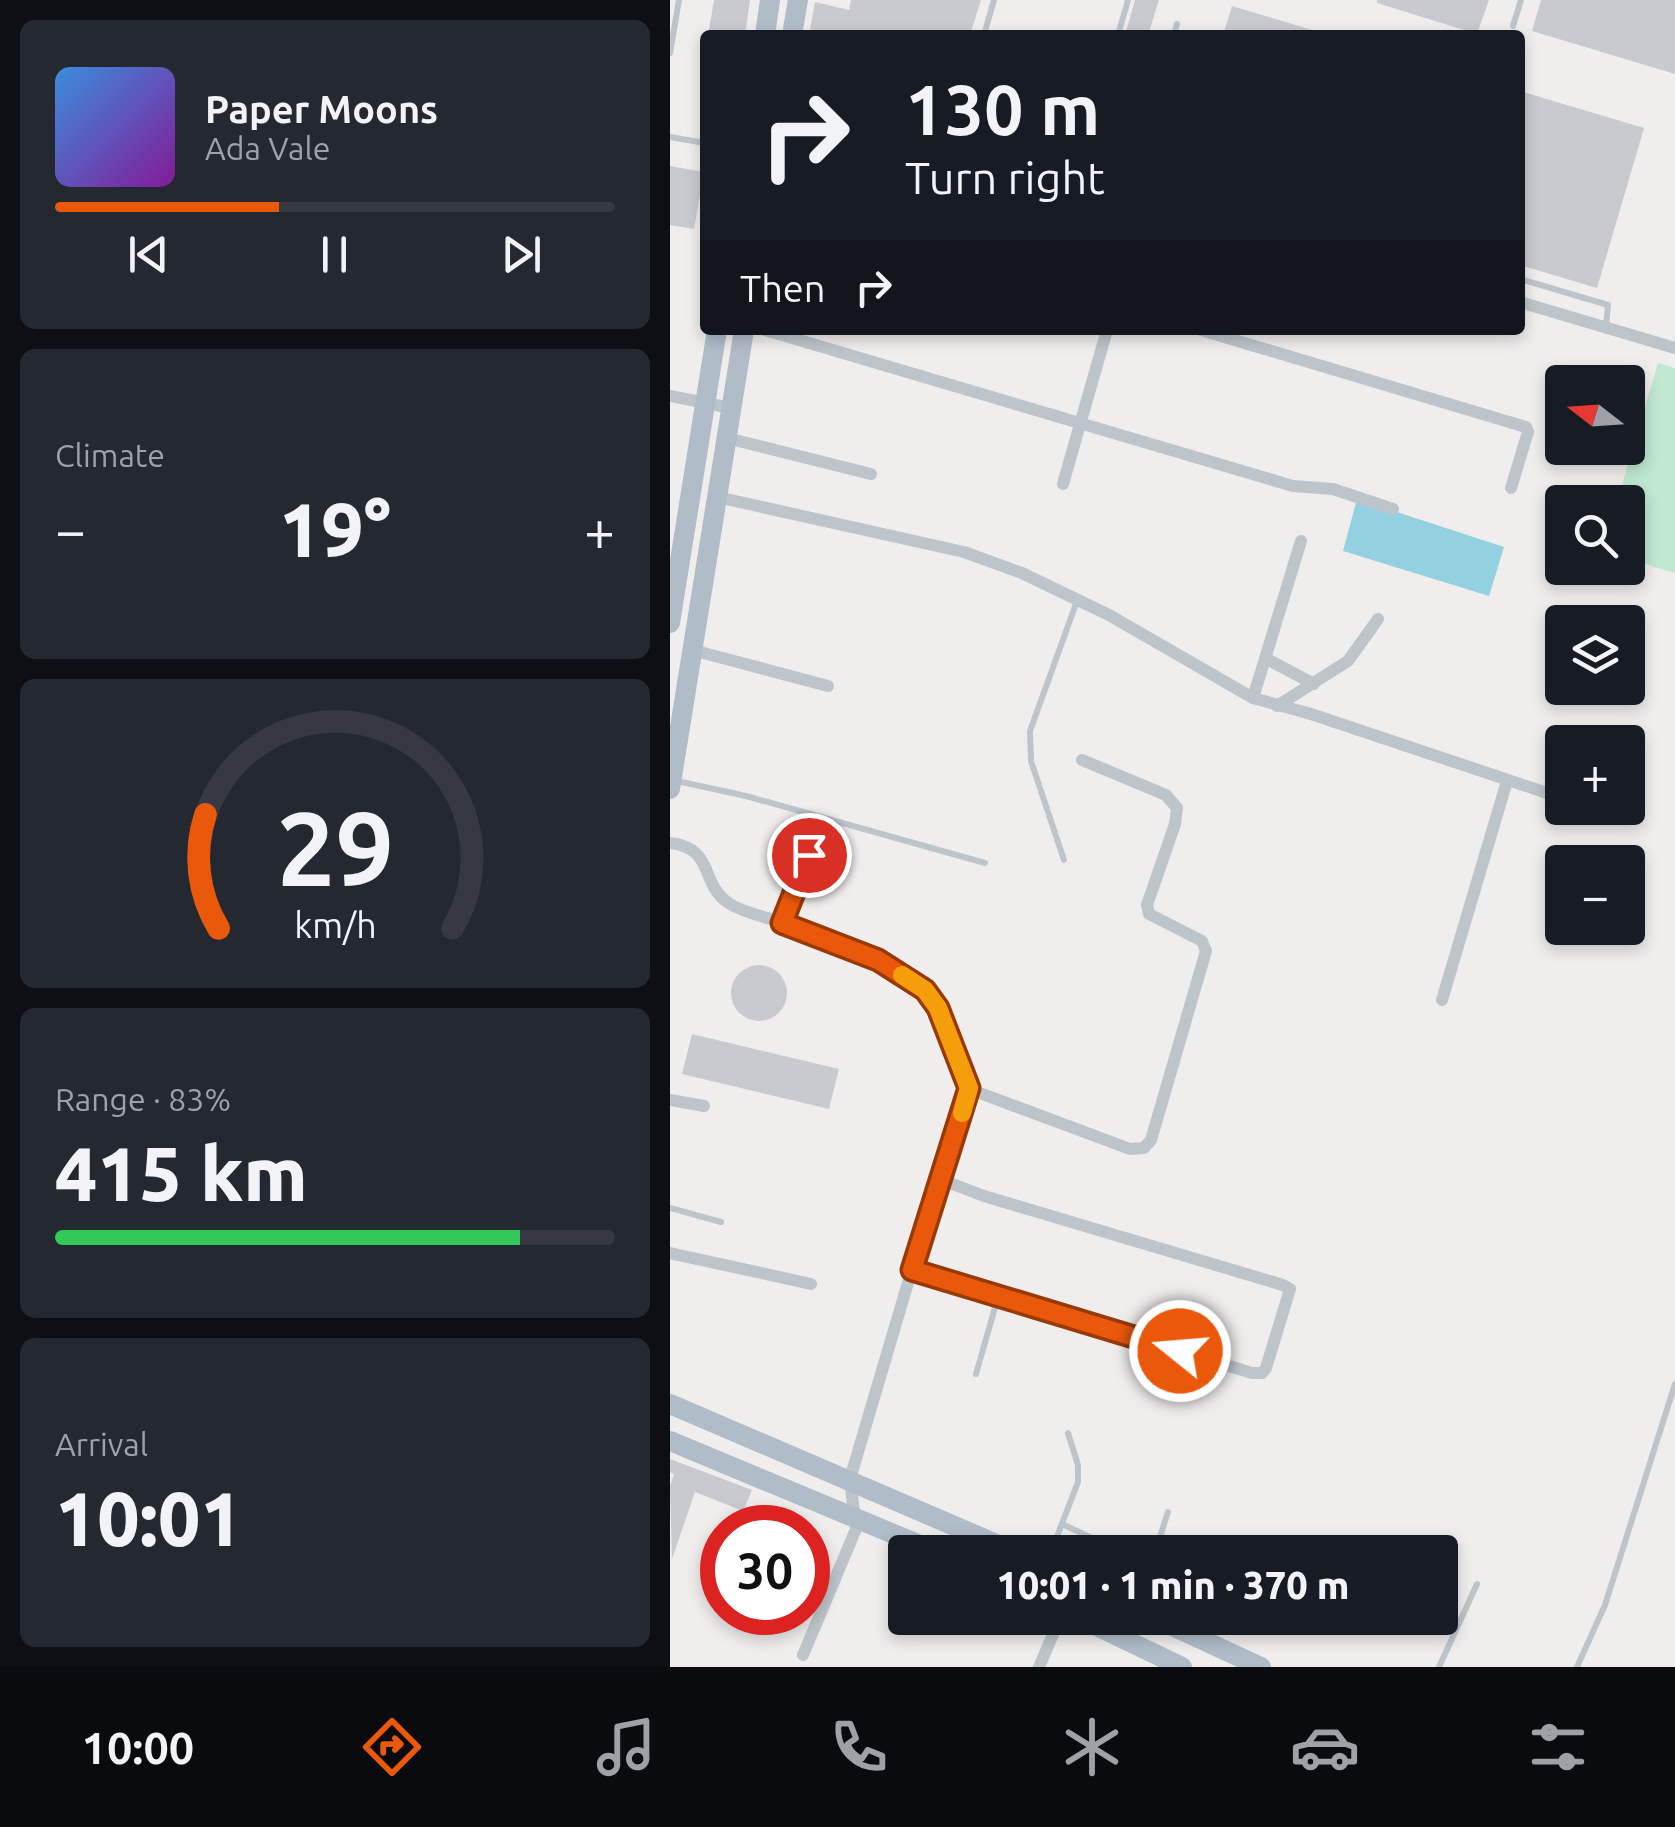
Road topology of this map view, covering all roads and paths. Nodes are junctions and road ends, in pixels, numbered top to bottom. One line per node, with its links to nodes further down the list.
1 (679, 0): 14 (lane)
2 (770, 0): 9 (main road)
3 (798, 0): 10 (main road)
4 (994, 0): 11 (lane)
5 (1128, 0): 12 (lane)
6 (1522, 0): 8 (lane)
7 (1177, 24): 13 (lane)
8 (1513, 26)
9 (765, 30)
10 (793, 30)
11 (985, 30)
12 (1119, 30)
13 (1175, 30)
14 (670, 53)
15 (670, 137): 16 (lane)
16 (700, 142)
17 (1525, 280): 19 (lane)
18 (1525, 303): 19 (street)
19 (1606, 327): 25 (street)
20 (716, 335): 27 (main road)
21 (743, 335): 28 (main road)
22 (781, 335): 29 (street)
23 (1107, 335): 29 (street)
24 (1218, 335): 33 (street)
25 (1675, 348)
26 (670, 396): 27 (street)
27 (705, 403): 28 (street); 37 (main road)
28 (731, 408): 30 (main road)
29 (1080, 425): 32 (street); 35 (street)
30 (726, 438): 31 (street); 34 (main road)
31 (872, 474)
32 (1063, 484)
33 (1512, 488)
34 (717, 497): 38 (street); 41 (main road)
35 (1393, 509)
36 (1301, 541): 42 (street)
37 (674, 569): 40 (main road)
38 (1078, 600): 45 (street); 53 (lane)
39 (1378, 620): 43 (street)
40 (670, 623)
41 (692, 650): 44 (street); 49 (main road)
42 (1265, 658): 43 (street); 45 (street)
43 (1314, 684): 46 (street)
44 (828, 686)
45 (1254, 698): 46 (street)
46 (1276, 706): 48 (street)
47 (1082, 760): 57 (street)
48 (1507, 781): 50 (street); 56 (street)
49 (671, 784): 54 (lane)
50 (1545, 792)
51 (670, 843): 55 (street)
52 (809, 855): 55 (street)
53 (1064, 860)
54 (985, 863)
55 (782, 923): 57 (street)
56 (1442, 1000)
57 (969, 1088): 60 (street)
58 (670, 1100): 59 (street)
59 (704, 1106)
60 (942, 1180): 64 (street); 66 (street)
61 (670, 1208): 62 (lane)
62 (721, 1222)
63 (670, 1253): 65 (street)
64 (912, 1270): 66 (street); 72 (street)
65 (810, 1284)
66 (998, 1297): 67 (lane)
67 (976, 1374)
68 (1675, 1384): 92 (lane)
69 (670, 1404): 72 (main road)
70 (1068, 1433): 75 (lane)
71 (670, 1440): 74 (main road)
72 (850, 1479): 74 (street); 77 (main road)
73 (1168, 1512): 80 (lane)
74 (856, 1516): 76 (main road); 81 (street)
75 (1062, 1524): 78 (lane); 79 (lane)
76 (899, 1535)
77 (977, 1535)
78 (1058, 1535)
79 (1085, 1535)
80 (1161, 1535)
81 (830, 1580)
82 (1477, 1584): 91 (lane)
83 (808, 1635): 87 (street)
84 (1053, 1635): 88 (street)
85 (1115, 1635): 89 (main road)
86 (1192, 1635): 90 (main road)
87 (804, 1655)
88 (1039, 1667)
89 (1182, 1667)
90 (1261, 1667)
91 (1440, 1667)
92 (1577, 1667)

